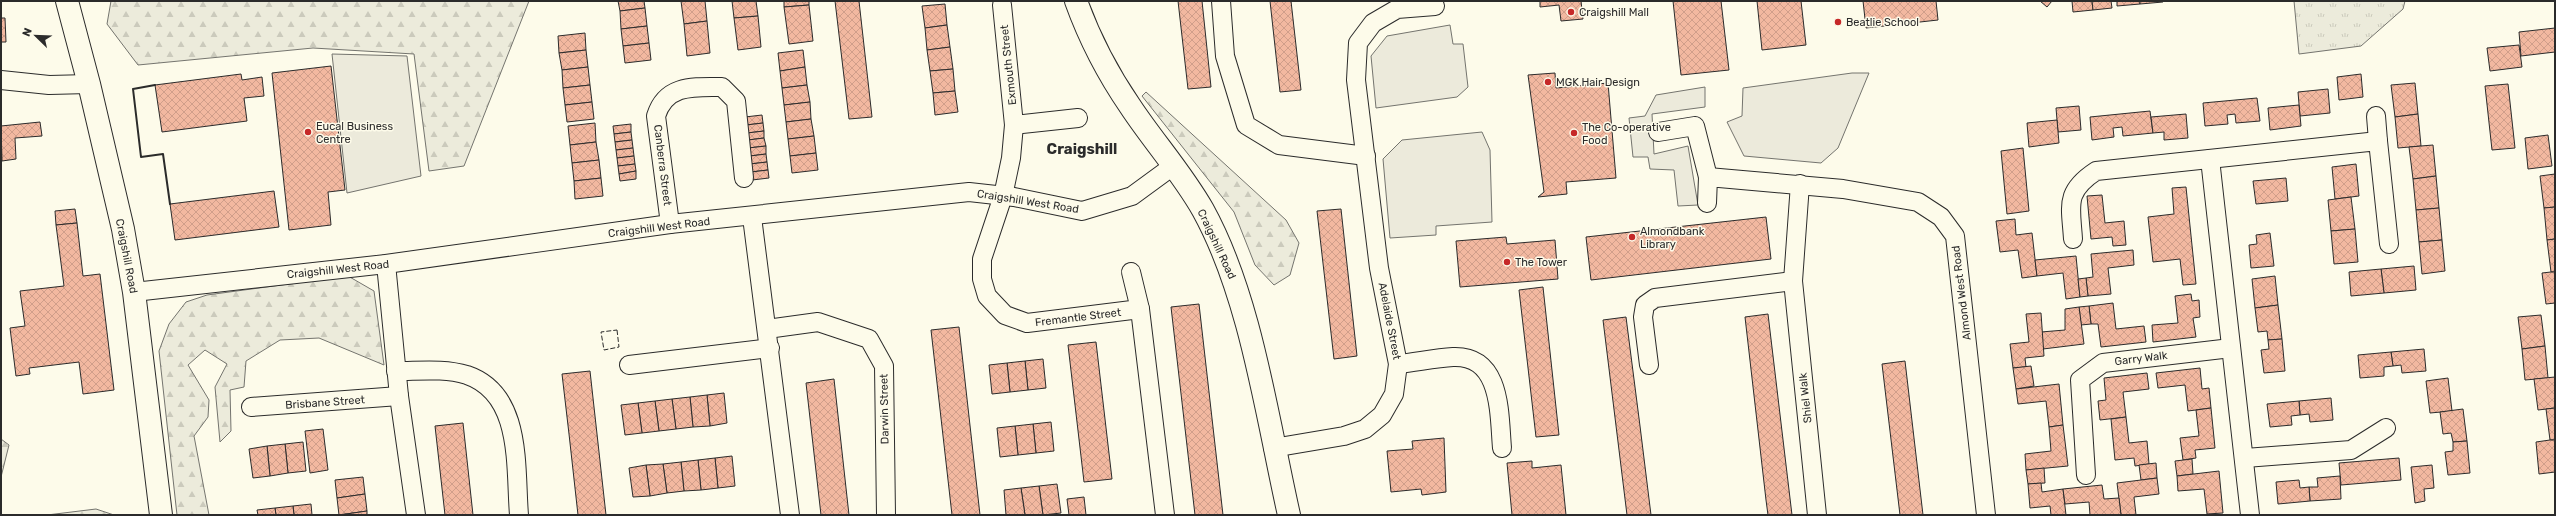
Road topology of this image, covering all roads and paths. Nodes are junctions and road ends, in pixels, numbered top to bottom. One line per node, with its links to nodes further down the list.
1 (67, 1): 7 (street, Craigshill Road)
2 (1076, 1): 15 (street, Craigshill Road)
3 (1221, 1): 13 (street)
4 (1002, 5): 10 (street, Exmouth Street)
5 (1435, 6): 13 (street, Adelaide Street)
6 (1, 80): 7 (street)
7 (89, 84): 28 (street, Craigshill Road)
8 (2376, 116): 12 (street)
9 (1078, 118): 10 (street)
10 (1014, 126): 19 (street, Exmouth Street)
11 (1658, 132): 16 (street)
12 (2378, 141): 14 (street); 24 (street)
13 (1366, 156): 33 (street, Adelaide Street)
14 (2210, 159): 23 (street); 32 (street)
15 (1173, 166): 19 (street, Craigshill West Road); 40 (street, Craigshill Road)
16 (1708, 177): 18 (street, Almond West Road); 20 (street)
17 (744, 178): 22 (street, Canberra Street)
18 (1800, 184): 27 (street, Shiel Walk); 52 (street, Almond West Road)
19 (1003, 196): 21 (street, Craigshill West Road); 29 (street, Fremantle Street)
20 (1708, 203)
21 (752, 216): 22 (street, Craigshill West Road); 30 (street)
22 (670, 224): 25 (street, Craigshill West Road)
23 (2073, 239)
24 (2389, 244)
25 (386, 264): 28 (street, Craigshill West Road); 36 (street)
26 (1131, 272): 29 (street)
27 (1793, 281): 35 (street); 51 (street, Shiel Walk)
28 (134, 292): 44 (street, Craigshill Road)
29 (1140, 309): 49 (street)
30 (767, 329): 31 (street); 48 (street, Darwin Street)
31 (770, 348): 34 (street); 47 (street)
32 (2231, 348): 42 (street); 43 (street, Garry Walk)
33 (1398, 364): 40 (street, Adelaide Street); 41 (street)
34 (628, 365)
35 (1649, 365)
36 (396, 371): 37 (street); 46 (street)
37 (399, 396): 38 (street, Brisbane Street); 45 (street)
38 (252, 407)
39 (2386, 428): 42 (street)
40 (1273, 448): 50 (street, Craigshill Road)
41 (1502, 448)
42 (2245, 458): 53 (street)
43 (2086, 475)
44 (161, 515)
45 (416, 515)
46 (520, 515)
47 (790, 515)
48 (886, 515)
49 (1164, 515)
50 (1288, 515)
51 (1817, 515)
52 (1986, 515)
53 (2250, 515)

